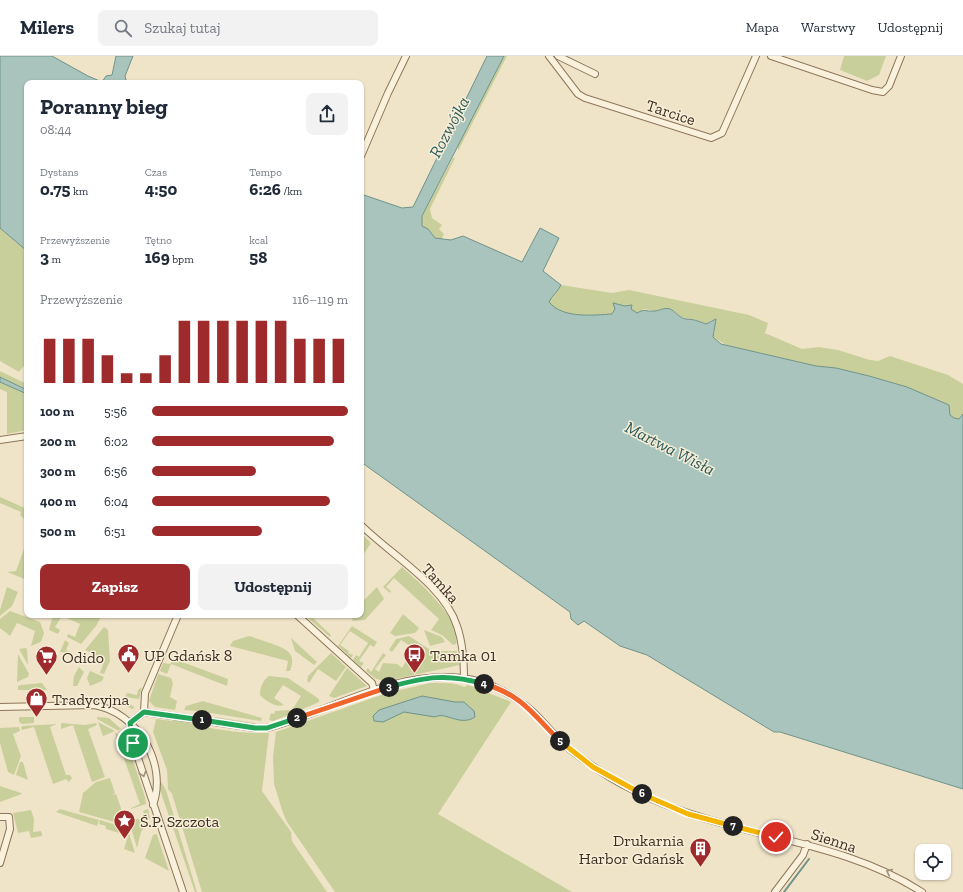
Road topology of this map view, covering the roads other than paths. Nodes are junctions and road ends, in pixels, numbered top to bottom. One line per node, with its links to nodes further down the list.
1 (406, 56): 8 (street)
2 (549, 56): 4 (street, Tarcice)
3 (558, 56): 7 (street)
4 (756, 56)
5 (771, 56): 6 (street)
6 (901, 56)
7 (595, 74)
8 (364, 149)
9 (24, 436): 10 (street)
10 (0, 440)
11 (364, 528): 14 (street, Tamka)
12 (177, 618): 17 (street)
13 (300, 618): 15 (street)
14 (464, 678): 15 (street, Sienna); 21 (street, Sienna)
15 (374, 690): 17 (street, Sienna)
16 (0, 707): 18 (street)
17 (144, 712): 18 (street)
18 (130, 723): 19 (street, one-way to 19); 19 (street)
19 (153, 805): 23 (street)
20 (0, 817): 22 (street)
21 (807, 844): 24 (street); 25 (street, Sienna, one-way to 21)
22 (0, 863)
23 (183, 892)
24 (775, 892)
25 (922, 892)

